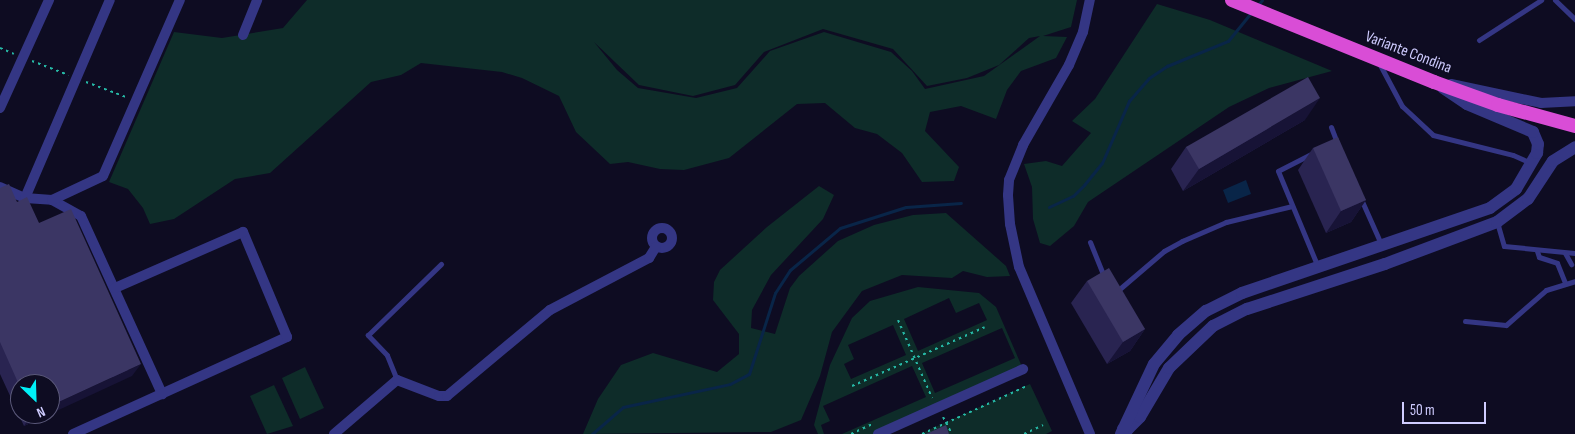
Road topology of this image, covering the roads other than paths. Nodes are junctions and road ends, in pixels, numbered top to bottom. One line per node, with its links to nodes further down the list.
1 (49, 0): 15 (street)
2 (110, 0): 24 (street)
3 (180, 0): 25 (street)
4 (257, 0): 10 (street)
5 (1090, 0): 49 (street)
6 (1232, 0): 12 (highway, Variante Condina)
7 (1541, 0): 11 (lane)
8 (1555, 0): 9 (lane)
9 (1575, 19)
10 (243, 35)
11 (1479, 40)
12 (1377, 60): 13 (highway, Variante Condina); 21 (lane)
13 (1434, 82): 14 (street); 16 (highway, Variante Condina); 21 (street)
14 (1575, 101)
15 (0, 108)
16 (1575, 126)
17 (1331, 127): 20 (lane)
18 (1575, 147): 28 (street)
19 (1318, 150): 26 (lane)
20 (1342, 154)
21 (1532, 164): 27 (street)
22 (0, 187): 24 (street)
23 (1358, 190): 30 (lane)
24 (25, 198): 25 (street)
25 (52, 200): 40 (street)
26 (1292, 206): 29 (lane); 37 (lane)
27 (1490, 208): 28 (street); 30 (street)
28 (1497, 222): 32 (lane); 45 (street)
29 (1090, 242)
30 (1383, 246): 37 (street)
31 (656, 247): 43 (street)
32 (1537, 250): 33 (lane); 39 (lane)
33 (1565, 253): 34 (lane); 36 (lane)
34 (1575, 253)
35 (441, 264): 43 (lane)
36 (1571, 264)
37 (1319, 268): 45 (street)
38 (1575, 281): 39 (lane)
39 (1565, 283): 41 (lane)
40 (115, 288): 44 (street); 44 (street)
41 (1465, 321)
42 (1023, 369): 48 (street)
43 (397, 380): 47 (street)
44 (162, 394): 46 (street)
45 (1122, 431)
46 (73, 434)
47 (334, 434)
48 (878, 434)
49 (1090, 434)

